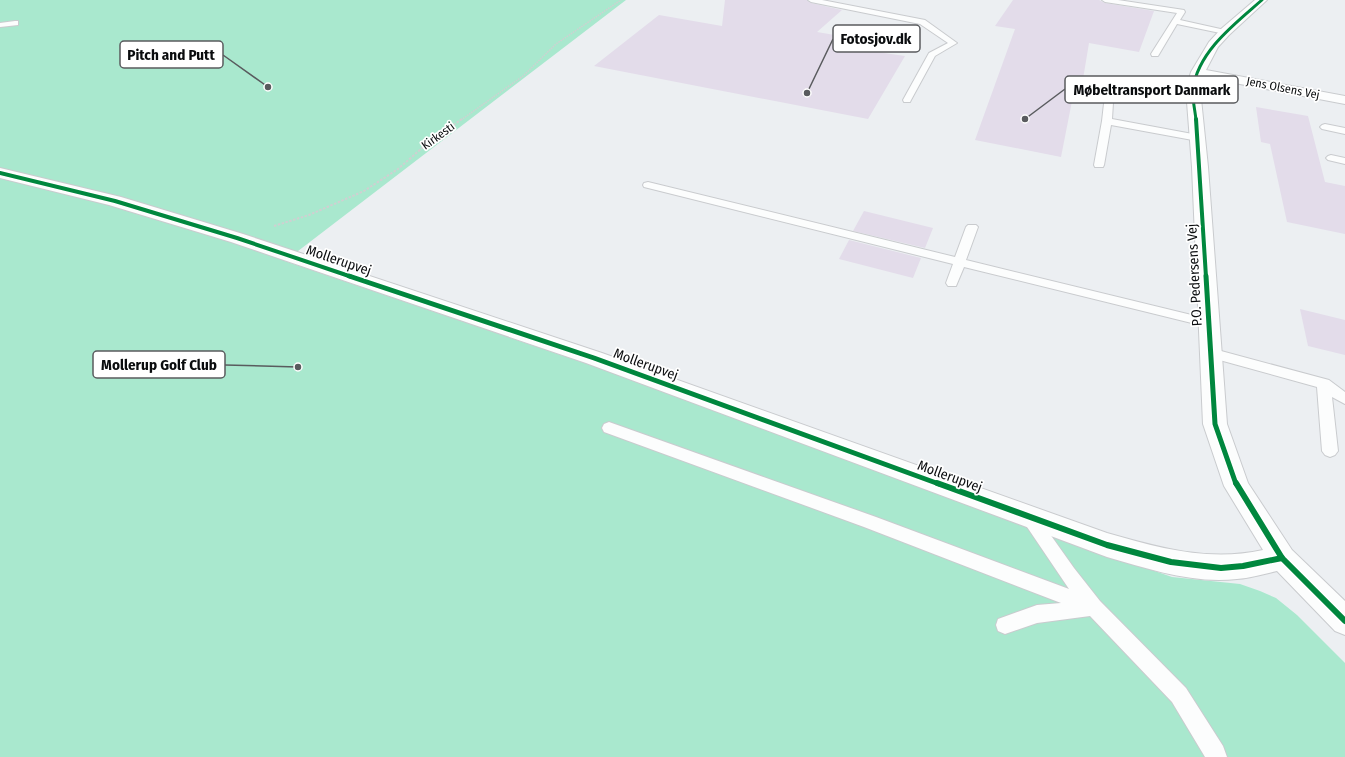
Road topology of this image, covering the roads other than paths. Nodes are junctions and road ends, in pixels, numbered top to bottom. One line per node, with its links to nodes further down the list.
1 (811, 0): 11 (lane)
2 (1106, 0): 4 (lane)
3 (1262, 0): 7 (street, P.O. Pedersens Vej)
4 (1175, 21): 7 (lane); 8 (lane)
5 (14, 23): 6 (lane)
6 (0, 25)
7 (1225, 32): 9 (street, P.O. Pedersens Vej)
8 (1155, 54)
9 (1198, 72): 12 (street, Jens Olsens Vej); 16 (street, P.O. Pedersens Vej)
10 (1110, 86): 13 (lane)
11 (907, 100)
12 (1345, 100)
13 (1107, 121): 16 (lane); 19 (lane)
14 (1325, 127): 15 (lane)
15 (1345, 131)
16 (1198, 138): 25 (street, P.O. Pedersens Vej)
17 (1331, 158): 18 (lane)
18 (1345, 161)
19 (1099, 165)
20 (0, 173): 31 (street, Mollerupvej)
21 (648, 186): 23 (lane)
22 (972, 227): 23 (lane)
23 (959, 262): 24 (lane); 25 (lane)
24 (952, 283)
25 (1208, 323): 26 (street, P.O. Pedersens Vej)
26 (1210, 353): 27 (lane); 32 (street, P.O. Pedersens Vej)
27 (1324, 384): 28 (lane); 30 (lane)
28 (1345, 399)
29 (608, 428): 33 (lane)
30 (1330, 450)
31 (1030, 518): 32 (street, Mollerupvej); 33 (lane)
32 (1282, 558): 34 (street, P.O. Pedersens Vej)
33 (1094, 607): 35 (lane); 36 (lane)
34 (1345, 621)
35 (1004, 626)
36 (1217, 756)

